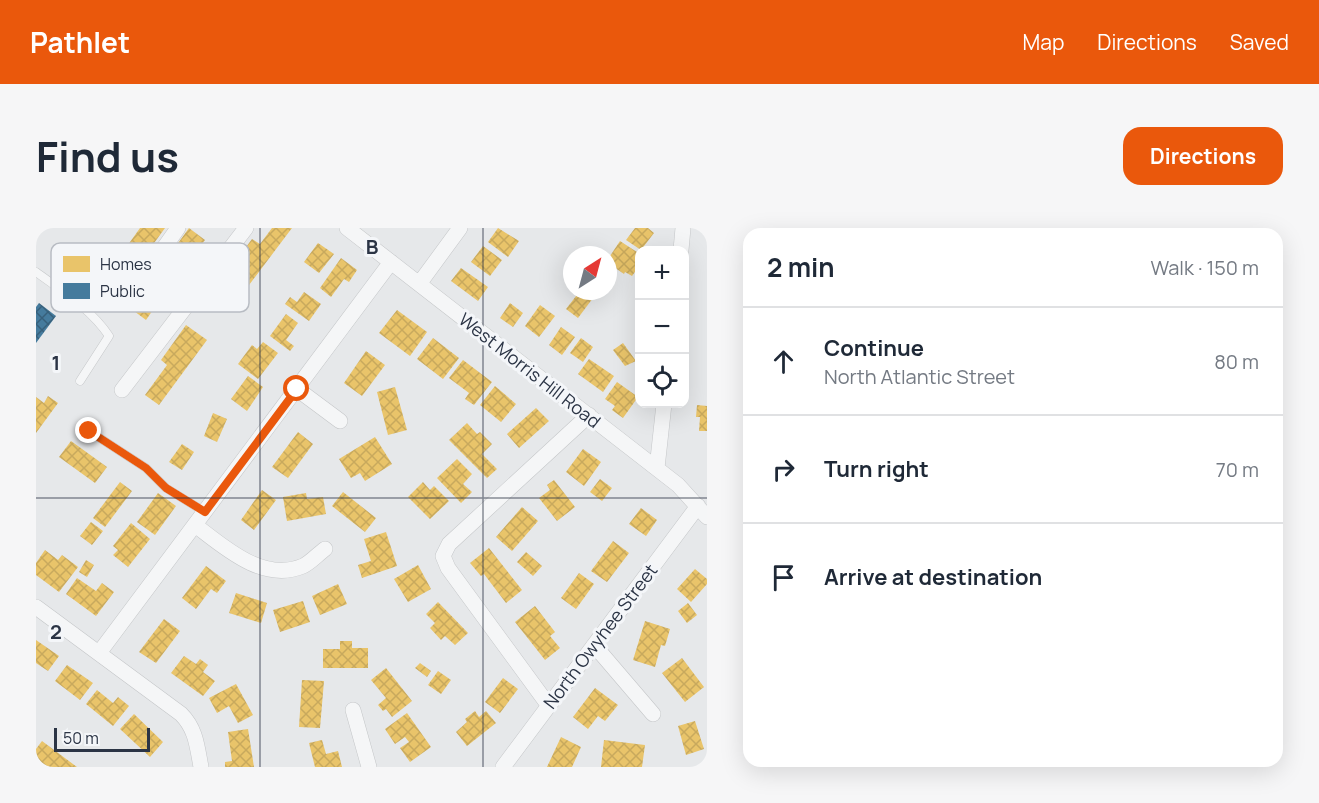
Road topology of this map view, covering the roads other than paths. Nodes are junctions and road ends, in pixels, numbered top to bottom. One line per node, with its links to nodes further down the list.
1 (178, 228): 6 (street)
2 (246, 228): 7 (street)
3 (347, 228): 9 (street, West Morris Hill Road)
4 (460, 228): 12 (street)
5 (683, 228): 8 (street)
6 (167, 243)
7 (235, 243)
8 (681, 246)
9 (392, 262): 12 (street, West Morris Hill Road); 16 (street)
10 (36, 273): 11 (lane)
11 (51, 284)
12 (419, 284): 19 (street, West Morris Hill Road)
13 (88, 312): 15 (lane)
14 (182, 312): 17 (street)
15 (80, 381)
16 (297, 389): 20 (street); 24 (street)
17 (122, 390)
18 (664, 408): 22 (street)
19 (589, 416): 22 (street, West Morris Hill Road); 30 (street)
20 (340, 422)
21 (89, 431): 24 (lane)
22 (657, 468): 23 (street, West Morris Hill Road)
23 (702, 511): 28 (street, North Owyhee Street)
24 (205, 512): 25 (street)
25 (195, 525): 26 (street); 29 (street)
26 (325, 549)
27 (36, 607): 29 (street)
28 (594, 645): 30 (street, North Owyhee Street); 32 (street)
29 (99, 653): 33 (street)
30 (549, 706): 35 (street, North Owyhee Street)
31 (353, 710): 34 (street)
32 (652, 714)
33 (201, 767)
34 (369, 767)
35 (503, 767)

